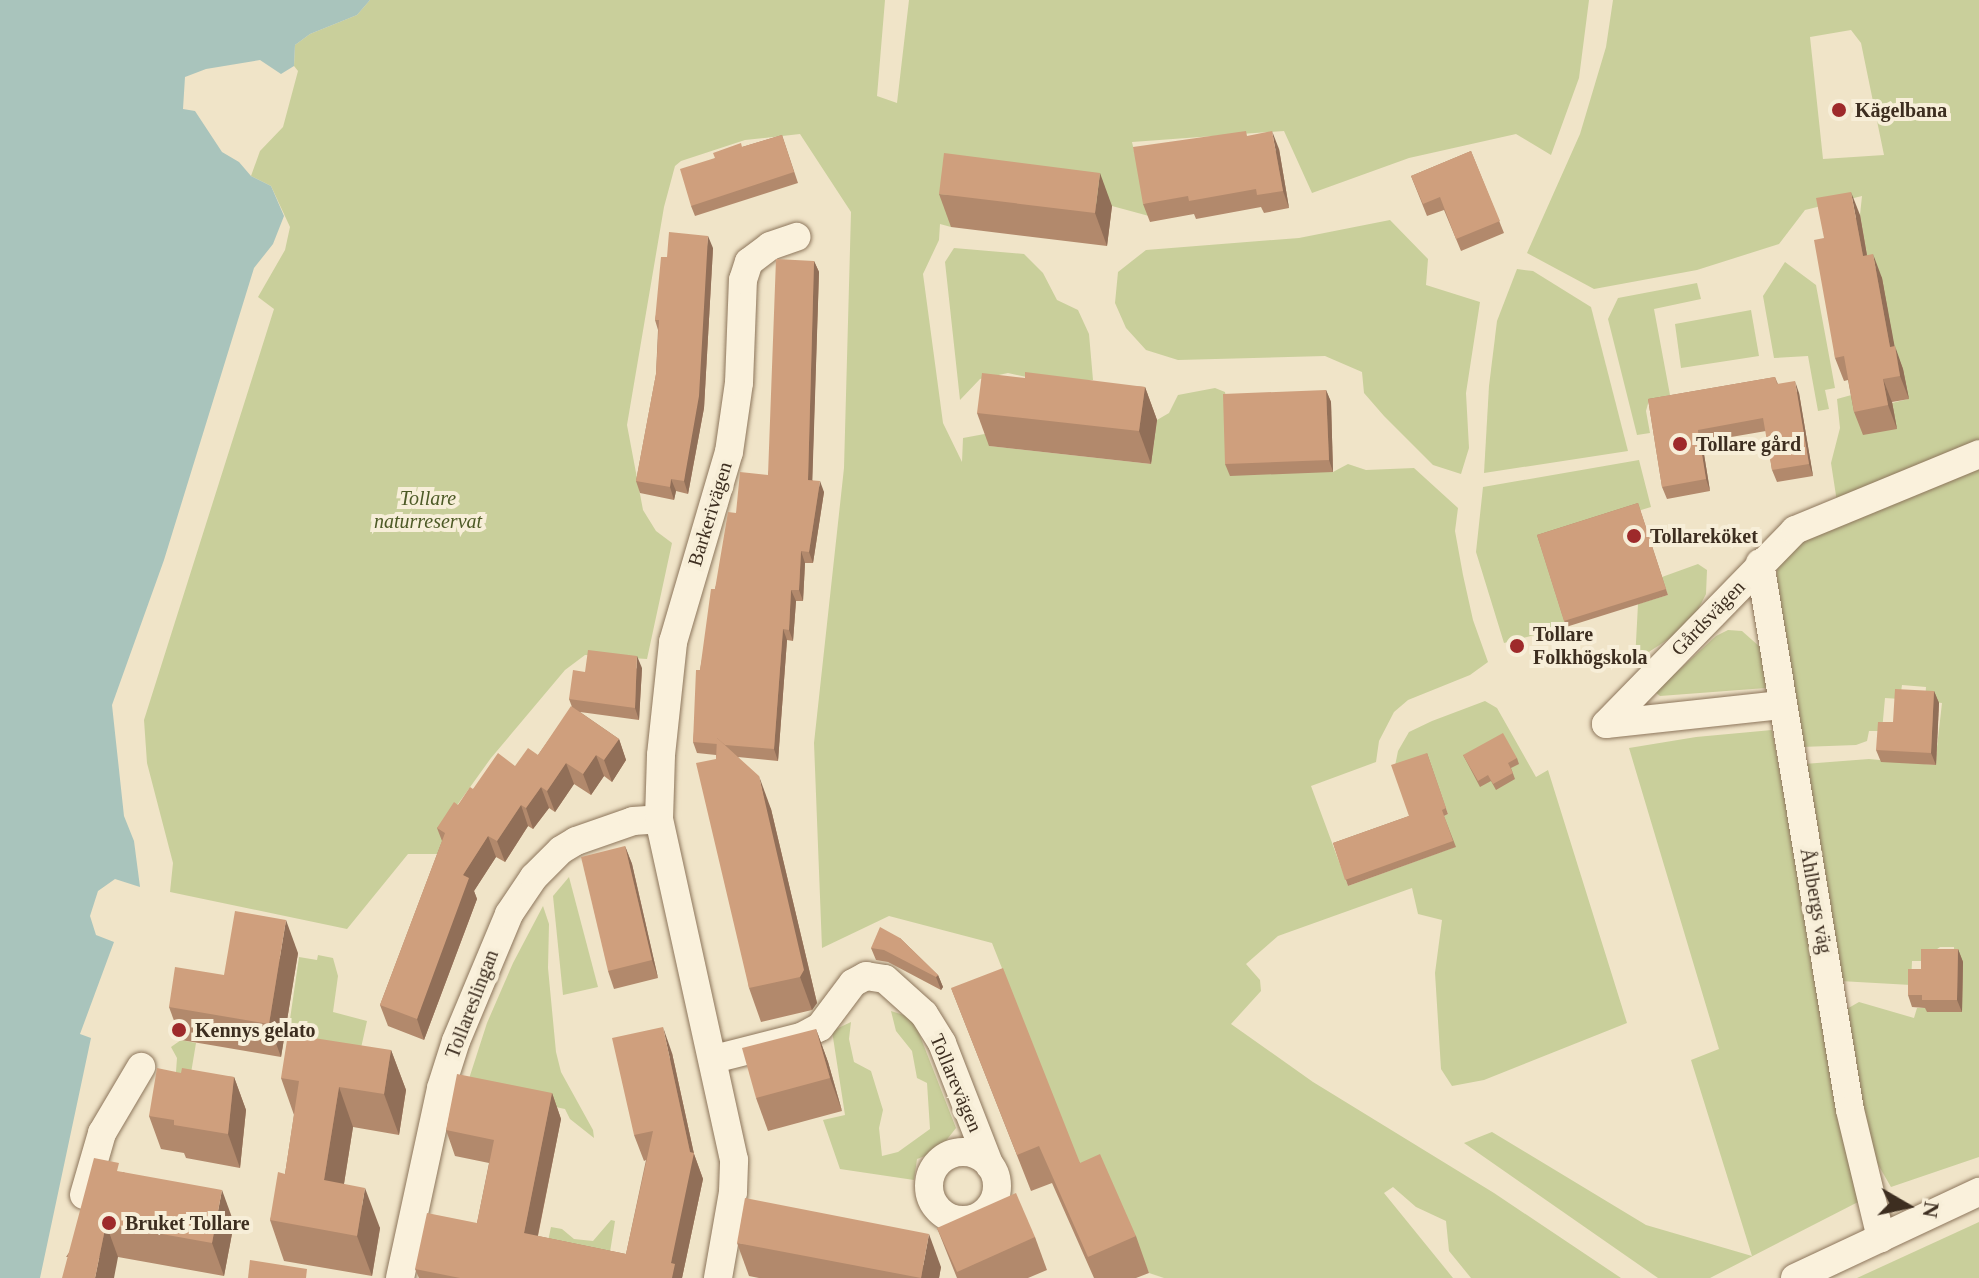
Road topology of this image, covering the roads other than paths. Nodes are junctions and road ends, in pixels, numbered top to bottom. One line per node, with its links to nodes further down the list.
1 (796, 237): 5 (street, Barkerivägen)
2 (1979, 454): 3 (street, Gårdsvägen)
3 (1760, 563): 4 (street, Åhlbergs väg); 4 (street, Gårdsvägen)
4 (1781, 705): 11 (street, Åhlbergs väg)
5 (659, 819): 6 (street); 12 (street, Tollareslingan)
6 (714, 1059): 8 (street, Tollarevägen); 13 (street)
7 (141, 1067): 10 (street)
8 (990, 1166)
9 (1979, 1192): 11 (street)
10 (79, 1222)
11 (1881, 1238): 14 (street)
12 (400, 1278)
13 (718, 1278)
14 (1795, 1278)

